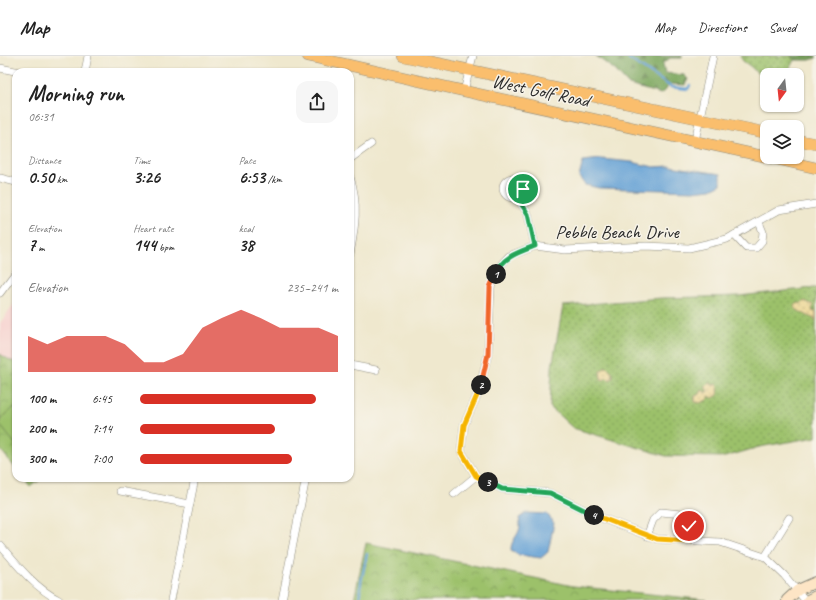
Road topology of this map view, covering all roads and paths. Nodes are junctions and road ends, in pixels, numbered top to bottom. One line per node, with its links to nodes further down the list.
1 (88, 56): 7 (street)
2 (308, 56): 10 (main road, West Golf Road)
3 (403, 56): 9 (main road, West Golf Road)
4 (473, 56): 9 (street)
5 (713, 56): 11 (street)
6 (0, 68): 8 (street)
7 (86, 68)
8 (12, 70)
9 (469, 70): 10 (street); 11 (main road, West Golf Road)
10 (464, 91): 13 (main road, West Golf Road)
11 (700, 119): 12 (main road, West Golf Road); 13 (street)
12 (760, 132)
13 (695, 141): 17 (main road, West Golf Road)
14 (804, 141): 16 (main road)
15 (371, 144): 18 (street)
16 (816, 144)
17 (760, 155)
18 (354, 156)
19 (798, 164): 20 (main road, West Golf Road)
20 (816, 168)
21 (0, 178): 22 (street)
22 (12, 181)
23 (354, 196): 27 (street)
24 (517, 197): 29 (street)
25 (816, 204): 26 (street, Pebble Beach Drive)
26 (759, 222): 28 (street, Pebble Beach Drive); 28 (street)
27 (354, 229)
28 (734, 235): 29 (street, Pebble Beach Drive)
29 (535, 246): 34 (street, Pebble Beach Drive)
30 (12, 277): 31 (street)
31 (0, 293)
32 (354, 366): 33 (street)
33 (376, 370)
34 (476, 476): 38 (street); 41 (street)
35 (194, 482): 39 (street)
36 (305, 482): 50 (street)
37 (120, 491): 39 (street)
38 (454, 494)
39 (190, 504): 49 (street)
40 (789, 518): 44 (street)
41 (647, 536): 42 (street); 42 (street)
42 (690, 541): 44 (street)
43 (0, 545): 48 (street)
44 (765, 557): 46 (street)
45 (816, 582): 46 (street)
46 (798, 590): 51 (street); 52 (street)
47 (816, 596): 52 (street)
48 (59, 600)
49 (171, 600)
50 (282, 600)
51 (788, 600)
52 (807, 600)

